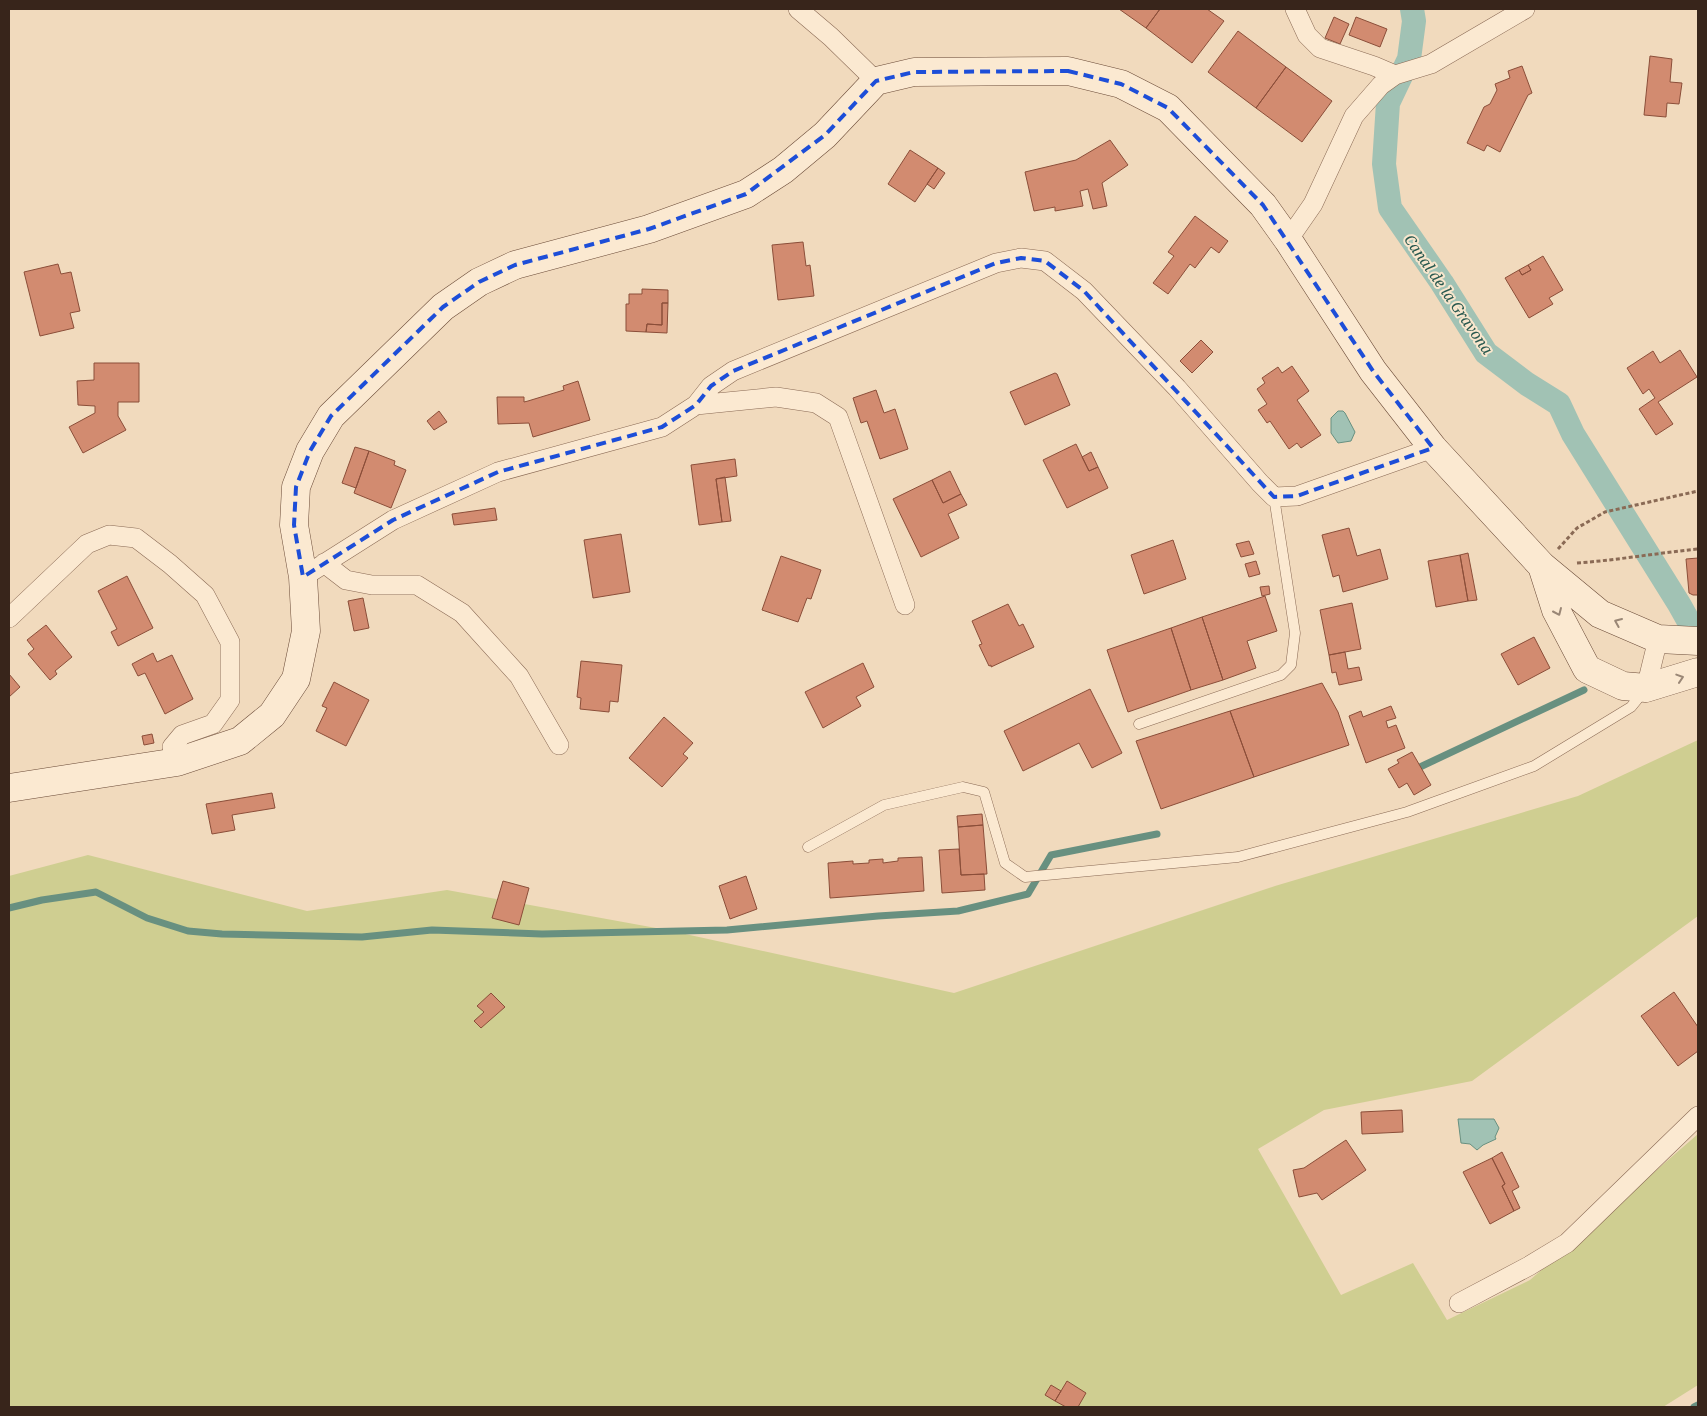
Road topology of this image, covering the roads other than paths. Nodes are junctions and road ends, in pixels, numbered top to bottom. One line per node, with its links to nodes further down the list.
1 (798, 9): 5 (street)
2 (1294, 9): 4 (street)
3 (1526, 9): 4 (street)
4 (1395, 75): 6 (street)
5 (876, 81): 6 (street); 11 (street)
6 (1288, 240): 8 (street)
7 (696, 405): 9 (street); 11 (street); 12 (street)
8 (1433, 448): 9 (street); 10 (street)
9 (1274, 497): 18 (lane)
10 (1542, 566): 14 (street, one-way to 10); 17 (street, one-way to 17)
11 (314, 570): 19 (street); 20 (street)
12 (905, 605)
13 (9, 618): 20 (street)
14 (1658, 639): 15 (street); 17 (street)
15 (1698, 641)
16 (1698, 672): 17 (street, one-way to 16)
17 (1646, 688): 22 (lane)
18 (1139, 724)
19 (559, 745)
20 (177, 762): 21 (street)
21 (9, 788)
22 (808, 847)
23 (1698, 1116): 24 (street)
24 (1459, 1303)

